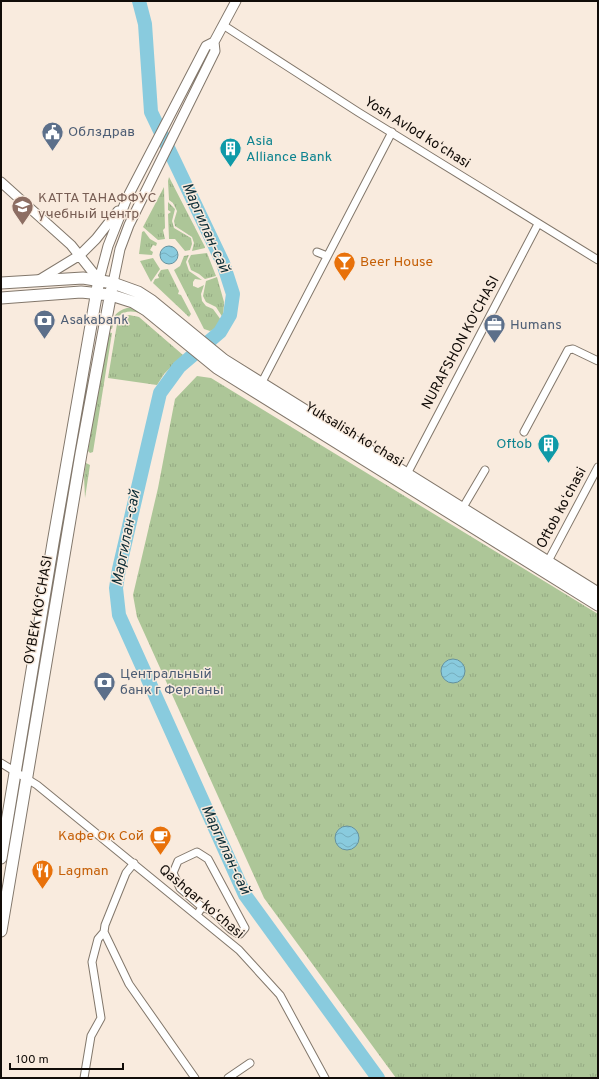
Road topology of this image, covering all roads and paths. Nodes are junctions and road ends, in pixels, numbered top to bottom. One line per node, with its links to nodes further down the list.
1 (236, 1): 2 (main road)
2 (223, 25): 3 (main road); 4 (street, Yosh Avlod koʻchasi)
3 (214, 42): 6 (main road); 15 (main road)
4 (392, 132): 7 (street, Yosh Avlod koʻchasi); 10 (street)
5 (1, 182): 9 (main road)
6 (127, 198): 9 (main road); 12 (main road)
7 (538, 224): 11 (street, Yosh Avlod koʻchasi); 26 (street, NURAFSHON KO'CHASI)
8 (317, 252): 10 (street)
9 (80, 255): 12 (main road); 13 (main road)
10 (327, 256): 22 (street)
11 (598, 260)
12 (99, 280): 13 (main road, Yuksalish koʻchasi); 15 (main road, Yuksalish koʻchasi); 16 (main road, OYBEK KO‘CHASI)
13 (38, 281): 14 (main road, Yuksalish koʻchasi)
14 (1, 283)
15 (113, 283): 17 (main road, OYBEK KO‘CHASI); 19 (main road, Yuksalish koʻchasi)
16 (97, 292): 17 (main road, Yuksalish koʻchasi); 18 (main road, Yuksalish koʻchasi); 32 (main road, OYBEK KO‘CHASI)
17 (111, 295): 19 (main road, Yuksalish koʻchasi); 33 (main road, OYBEK KO‘CHASI)
18 (1, 298)
19 (194, 343): 21 (main road, Yuksalish koʻchasi)
20 (598, 361): 23 (street)
21 (221, 364): 22 (main road, Yuksalish koʻchasi); 28 (main road, Yuksalish koʻchasi)
22 (261, 384): 26 (main road, Yuksalish koʻchasi)
23 (524, 432)
24 (598, 466): 28 (street, Oftob koʻchasi)
25 (485, 470): 27 (street)
26 (407, 474): 27 (main road, Yuksalish koʻchasi)
27 (462, 509): 28 (main road, Yuksalish koʻchasi)
28 (546, 566): 29 (main road, Yuksalish koʻchasi); 30 (main road, Yuksalish koʻchasi)
29 (598, 593)
30 (598, 605)
31 (1, 763): 32 (street, Qashqar koʻchasi)
32 (15, 772): 33 (street, Qashqar koʻchasi); 34 (main road, OYBEK KO‘CHASI)
33 (26, 778): 35 (street, Qashqar koʻchasi); 38 (main road, OYBEK KO‘CHASI)
34 (1, 858)
35 (134, 863): 37 (street, Qashqar koʻchasi); 39 (street)
36 (202, 907): 36 (street); 37 (street)
37 (197, 915): 44 (street, Qashqar koʻchasi)
38 (1, 931)
39 (104, 932): 41 (street); 42 (street)
40 (250, 1063): 43 (street)
41 (84, 1078)
42 (195, 1078)
43 (228, 1078)
44 (325, 1078)

